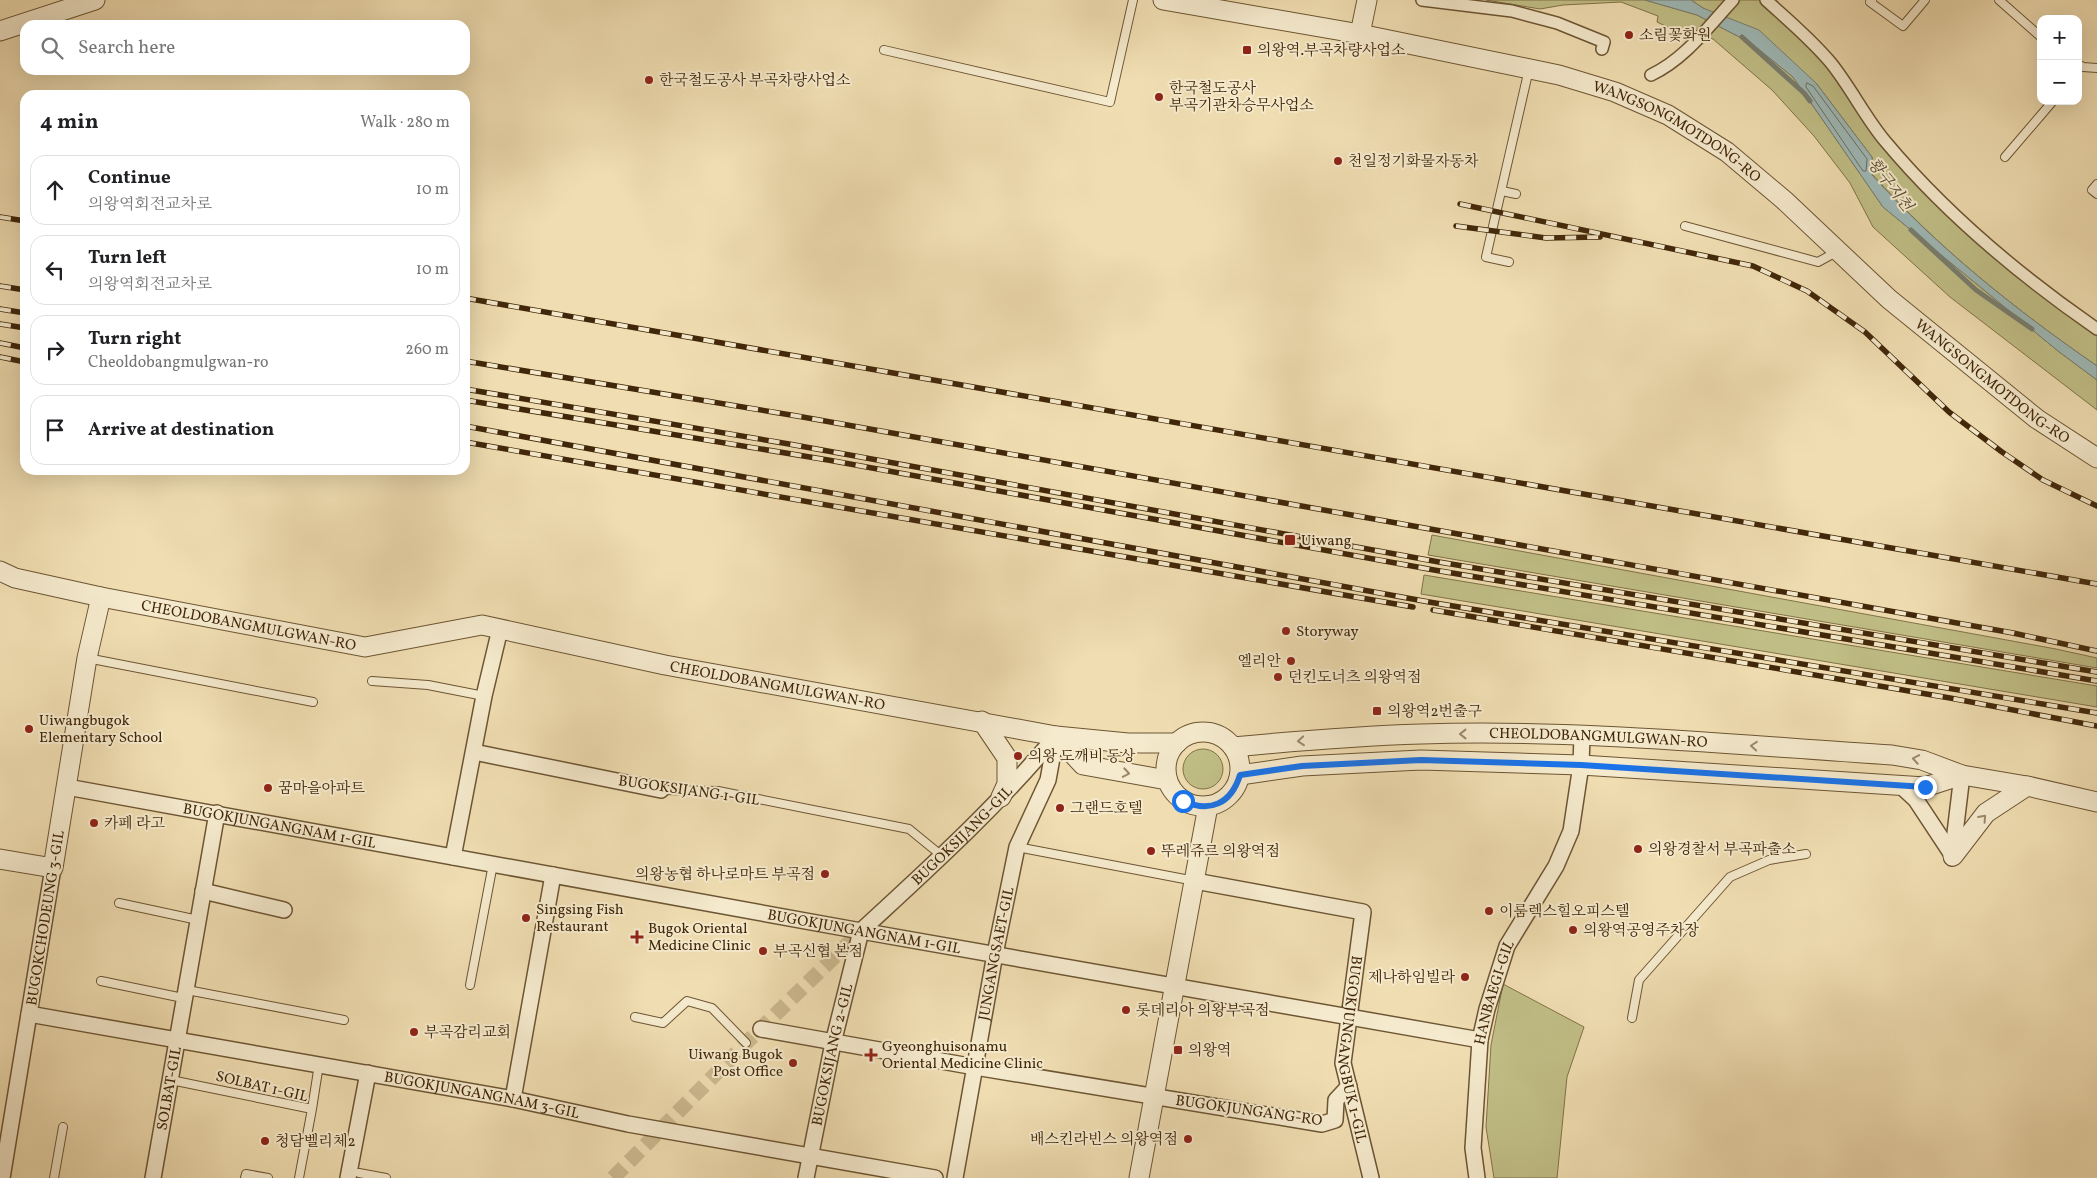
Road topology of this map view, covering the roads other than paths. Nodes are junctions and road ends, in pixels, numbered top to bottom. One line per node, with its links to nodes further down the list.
1 (95, 0): 11 (street)
2 (1133, 0): 17 (lane)
3 (1163, 0): 14 (street, WANGSONGMOTDONG-RO)
4 (1367, 0): 14 (street)
5 (1422, 0): 16 (street)
6 (1733, 0): 21 (street)
7 (1766, 0): 31 (street)
8 (1872, 0): 9 (lane)
9 (1925, 0)
10 (1998, 0): 15 (lane)
11 (34, 20)
12 (20, 24): 13 (street)
13 (0, 31)
14 (1360, 34): 18 (street, WANGSONGMOTDONG-RO)
15 (2037, 34)
16 (1602, 49)
17 (884, 50)
18 (1529, 68): 25 (lane); 29 (street, WANGSONGMOTDONG-RO)
19 (2082, 68): 20 (lane)
20 (2097, 68)
21 (1650, 75)
22 (2050, 105): 23 (lane)
23 (2005, 158)
24 (2097, 184): 27 (lane)
25 (1502, 190): 26 (lane); 30 (lane)
26 (1516, 194)
27 (2097, 194)
28 (1685, 226): 29 (lane)
29 (1838, 251): 32 (street, WANGSONGMOTDONG-RO)
30 (1509, 262)
31 (2097, 328)
32 (2094, 450)
33 (0, 571): 34 (street, CHEOLDOBANGMULGWAN-RO)
34 (101, 597): 35 (street, CHEOLDOBANGMULGWAN-RO); 36 (street, BUGOKCHODEUNG 3-GIL)
35 (500, 629): 38 (street); 40 (street, CHEOLDOBANGMULGWAN-RO)
36 (88, 658): 39 (lane); 50 (street, BUGOKCHODEUNG 3-GIL)
37 (372, 681): 38 (lane)
38 (484, 696): 45 (street)
39 (313, 702)
40 (982, 722): 41 (street, CHEOLDOBANGMULGWAN-RO); 54 (street)
41 (1056, 736): 43 (street, CHEOLDOBANGMULGWAN-RO); 49 (street, one-way to 49); 54 (street, BUGOKSIJANG-GIL); 58 (street, JUNGANGSAET-GIL)
42 (1582, 736): 44 (street, CHEOLDOBANGMULGWAN-RO, one-way to 44); 46 (street, HANBAEGI-GIL); 48 (street, CHEOLDOBANGMULGWAN-RO, one-way to 42)
43 (1177, 743): 44 (street); 49 (street)
44 (1233, 747): 47 (street)
45 (474, 752): 53 (street, BUGOKSIJANG 1-GIL); 61 (street)
46 (1581, 765): 47 (street, CHEOLDOBANGMULGWAN-RO); 51 (street, CHEOLDOBANGMULGWAN-RO); 85 (street, HANBAEGI-GIL)
47 (1240, 775): 56 (street)
48 (1962, 775): 51 (street, CHEOLDOBANGMULGWAN-RO); 52 (street, CHEOLDOBANGMULGWAN-RO); 62 (street)
49 (1167, 780): 56 (street)
50 (66, 786): 57 (street, BUGOKJUNGANGNAM 1-GIL); 65 (street, BUGOKCHODEUNG 3-GIL)
51 (1900, 786): 62 (street)
52 (2027, 786): 55 (street, CHEOLDOBANGMULGWAN-RO); 62 (street, one-way to 52)
53 (661, 790): 60 (lane, BUGOKSIJANG 1-GIL)
54 (1001, 797): 60 (street, BUGOKSIJANG-GIL)
55 (2097, 802)
56 (1208, 806): 67 (street, BUGOKJUNGANG-RO)
57 (217, 813): 61 (street, BUGOKJUNGANGNAM 1-GIL); 68 (street, SOLBAT-GIL)
58 (1017, 847): 67 (lane); 73 (street, JUNGANGSAET-GIL)
59 (1806, 854): 81 (lane)
60 (942, 856): 72 (street, BUGOKSIJANG-GIL)
61 (453, 857): 64 (street, BUGOKJUNGANGNAM 1-GIL)
62 (1952, 857)
63 (0, 859): 65 (street)
64 (493, 864): 66 (street, BUGOKJUNGANGNAM 1-GIL); 75 (lane)
65 (53, 868): 78 (street, BUGOKCHODEUNG 3-GIL)
66 (553, 875): 72 (street, BUGOKJUNGANGNAM 1-GIL); 94 (street)
67 (1194, 881): 76 (street, BUGOKJUNGANG-RO); 80 (street, BUGOKJUNGANGBUK 1-GIL)
68 (203, 892): 70 (street); 71 (street, SOLBAT-GIL)
69 (119, 902): 71 (lane)
70 (284, 910)
71 (198, 920): 77 (street, SOLBAT-GIL)
72 (861, 931): 73 (street, BUGOKJUNGANGNAM 1-GIL); 87 (street, BUGOKSIJANG 2-GIL)
73 (995, 954): 76 (street, BUGOKJUNGANGNAM 1-GIL); 89 (street, JUNGANGSAET-GIL)
74 (101, 981): 77 (lane)
75 (470, 985)
76 (1175, 986): 80 (street, BUGOKJUNGANGNAM 1-GIL); 93 (street, BUGOKJUNGANG-RO)
77 (185, 994): 82 (lane); 84 (street, SOLBAT-GIL)
78 (29, 1014): 84 (street, BUGOKJUNGANGNAM 3-GIL); 96 (street, BUGOKCHODEUNG 3-GIL)
79 (635, 1017): 86 (lane)
80 (1349, 1017): 85 (street, BUGOKJUNGANGNAM 1-GIL); 92 (street, BUGOKJUNGANGBUK 1-GIL)
81 (1632, 1018)
82 (344, 1020)
83 (762, 1029): 87 (street)
84 (177, 1039): 88 (street, BUGOKJUNGANGNAM 3-GIL); 91 (street, SOLBAT-GIL)
85 (1480, 1040): 112 (street, HANBAEGI-GIL)
86 (746, 1043)
87 (833, 1043): 89 (street); 98 (street, BUGOKSIJANG 2-GIL)
88 (318, 1064): 90 (street, BUGOKJUNGANGNAM 3-GIL); 95 (lane)
89 (975, 1068): 93 (street); 109 (street, JUNGANGSAET-GIL)
90 (368, 1073): 94 (street, BUGOKJUNGANGNAM 3-GIL); 99 (street)
91 (170, 1080): 95 (lane, SOLBAT 1-GIL); 102 (street, SOLBAT-GIL)
92 (1349, 1086): 93 (street, BUGOKJUNGANG-RO); 111 (street, BUGOKJUNGANGBUK 1-GIL)
93 (1154, 1096): 110 (street, BUGOKJUNGANG-RO)
94 (513, 1099): 98 (street, BUGOKJUNGANGNAM 3-GIL)
95 (312, 1109): 105 (lane, SOLBAT 1-GIL)
96 (6, 1116): 100 (street, BUGOKCHODEUNG 3-GIL)
97 (63, 1127): 101 (lane)
98 (811, 1155): 107 (street, BUGOKSIJANG 2-GIL); 108 (street, BUGOKJUNGANGNAM 3-GIL)
99 (354, 1176): 106 (lane)
100 (2, 1178)
101 (54, 1178)
102 (153, 1178)
103 (244, 1178): 104 (lane)
104 (268, 1178)
105 (299, 1178)
106 (386, 1178)
107 (806, 1178)
108 (935, 1178)
109 (955, 1178)
110 (1140, 1178)
111 (1371, 1178)
112 (1477, 1178)

